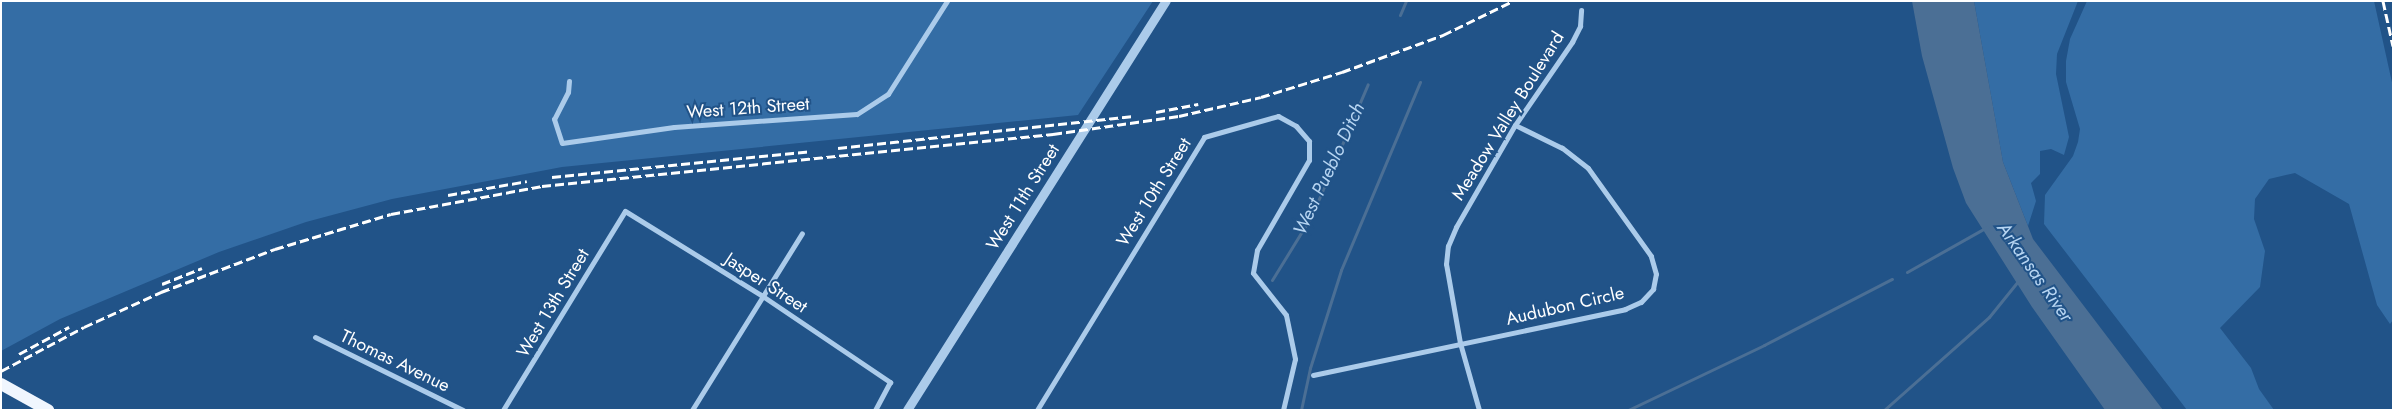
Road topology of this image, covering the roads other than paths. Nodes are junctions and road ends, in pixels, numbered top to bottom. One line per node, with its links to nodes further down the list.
1 (947, 1): 4 (street, West 12th Street)
2 (1166, 1): 18 (street, West 11th Street)
3 (1581, 10): 5 (street, Meadow Valley Boulevard)
4 (569, 80)
5 (1515, 125): 10 (street, Meadow Valley Boulevard); 10 (street, Audubon Circle)
6 (625, 211): 8 (street, Jasper Street); 15 (street, West 13th Street)
7 (802, 233): 8 (street)
8 (761, 295): 16 (street); 17 (street, Jasper Street)
9 (314, 337): 14 (street, Thomas Avenue)
10 (1460, 343): 11 (street, Audubon Circle); 21 (street, Meadow Valley Boulevard)
11 (1313, 375)
12 (1, 384): 13 (main road)
13 (48, 410)
14 (463, 410)
15 (503, 410)
16 (692, 410)
17 (875, 410)
18 (908, 410)
19 (1036, 410): 20 (street, West 10th Street)
20 (1283, 410)
21 (1478, 410)

